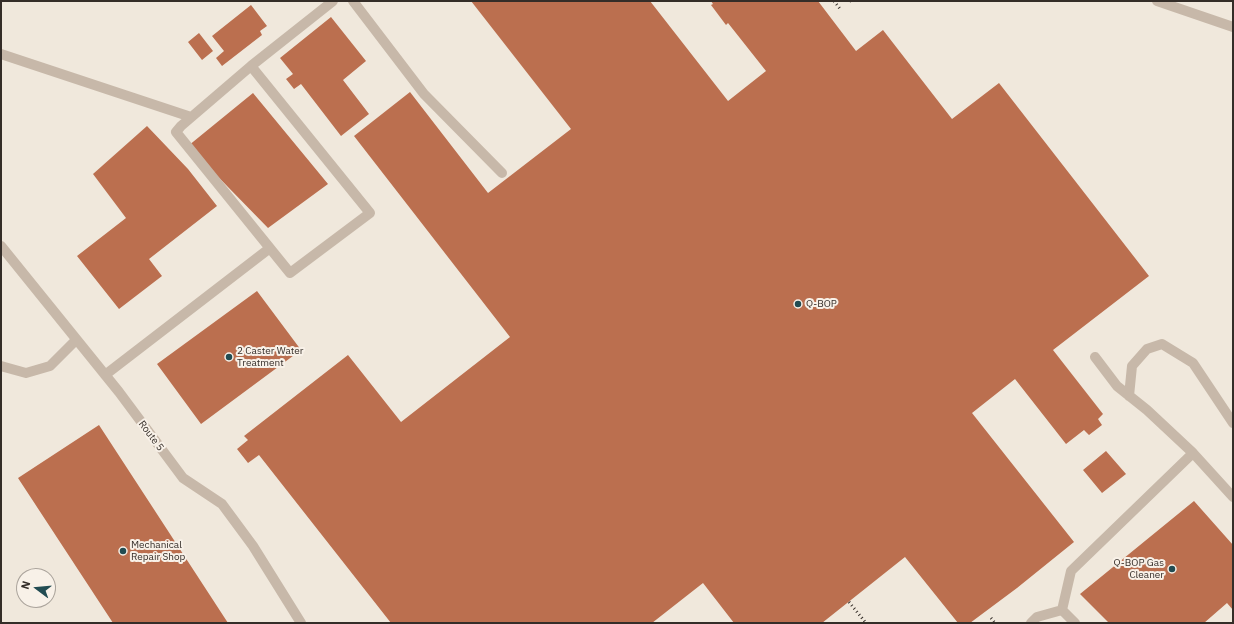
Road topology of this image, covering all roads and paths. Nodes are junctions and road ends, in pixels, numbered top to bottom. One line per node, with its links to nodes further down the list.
1 (333, 1): 6 (street)
2 (353, 1): 8 (street)
3 (1157, 1): 4 (street)
4 (1233, 27)
5 (1, 54): 7 (street)
6 (251, 66): 7 (street); 10 (street)
7 (191, 117): 10 (street)
8 (502, 173)
9 (1, 246): 11 (street, Route 5)
10 (270, 248): 14 (street)
11 (76, 340): 13 (street); 14 (street, Route 5)
12 (1095, 357): 15 (street)
13 (1, 366)
14 (105, 375): 20 (street, Route 5)
15 (1129, 396): 16 (street); 17 (street)
16 (1233, 423)
17 (1193, 453): 18 (street); 19 (street)
18 (1233, 497)
19 (1062, 610): 21 (street); 22 (street)
20 (301, 623)
21 (1031, 623)
22 (1075, 623)

